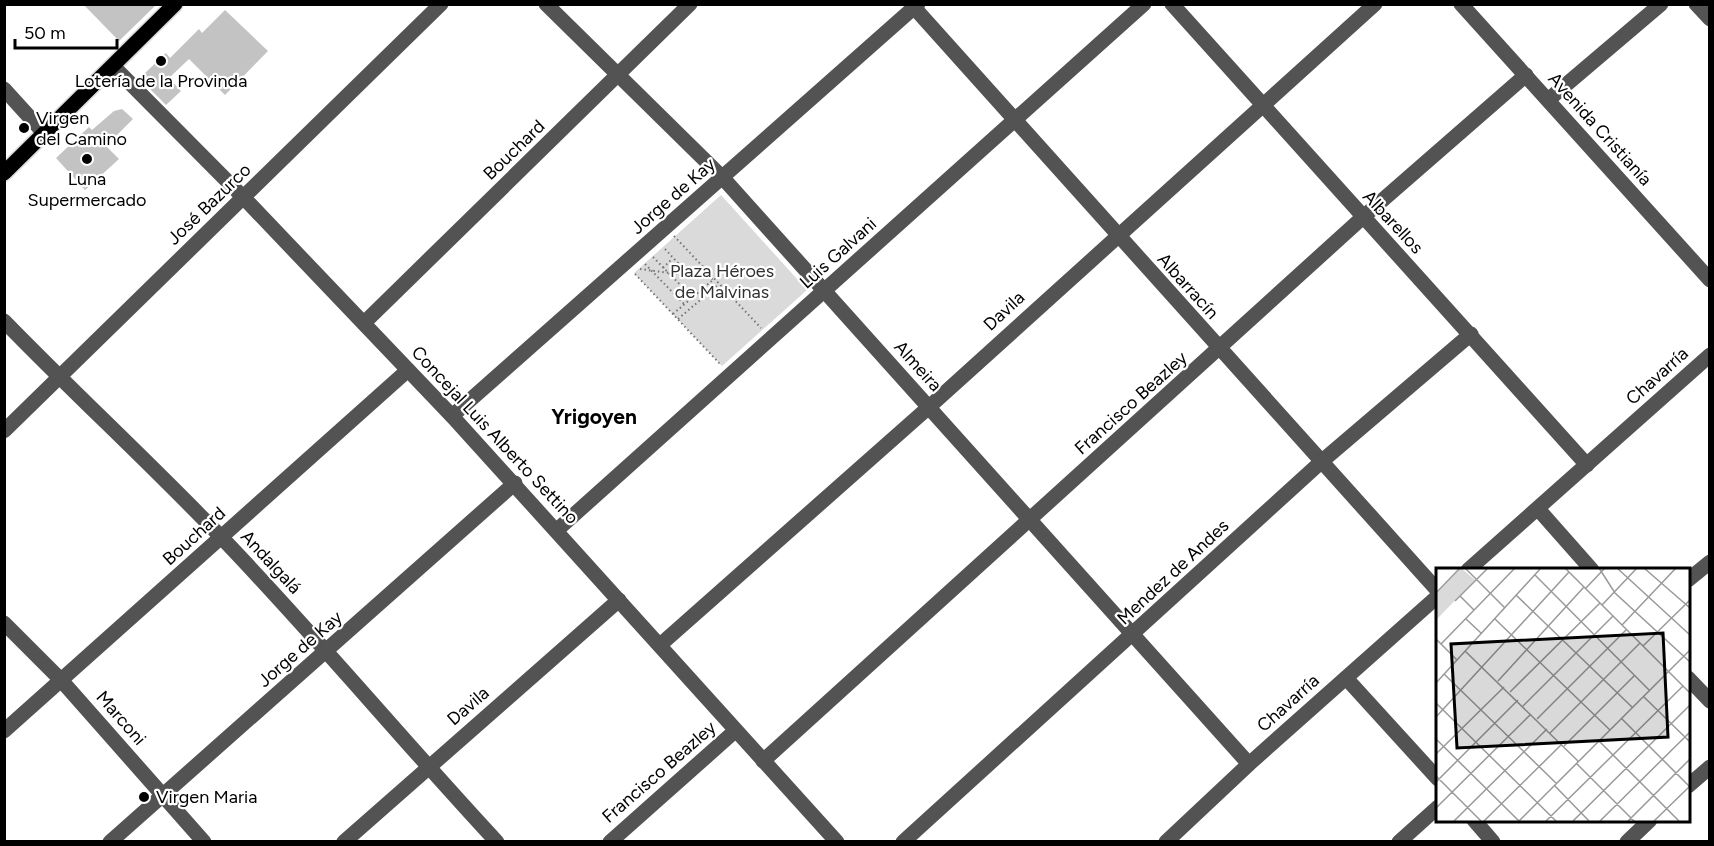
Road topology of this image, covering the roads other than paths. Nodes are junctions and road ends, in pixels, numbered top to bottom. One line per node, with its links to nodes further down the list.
1 (175, 4): 13 (main road)
2 (441, 4): 23 (street, José Bazurco)
3 (546, 4): 15 (street, Almeira)
4 (690, 4): 15 (street, Bouchard)
5 (1144, 4): 19 (street, Luis Galvani)
6 (1172, 4): 18 (street, Albarellos)
7 (1375, 4): 18 (street, Davila)
8 (1461, 4): 14 (street, Avenida Cristianía)
9 (1661, 4): 17 (street)
10 (1696, 4): 12 (street)
11 (914, 6): 19 (street, Albarracín); 22 (street, Jorge de Kay)
12 (1710, 19)
13 (113, 66): 20 (main road); 23 (street, Concejal Luis Alberto Settino)
14 (1526, 75): 17 (street, Avenida Cristianía); 24 (street, Francisco Beazley)
15 (618, 76): 22 (street, Almeira); 29 (street, Bouchard)
16 (4, 89): 20 (street)
17 (1548, 100): 26 (street, Avenida Cristianía)
18 (1264, 105): 24 (street, Albarellos); 25 (street, Davila)
19 (1014, 122): 25 (street, Albarracín); 27 (street, Luis Galvani)
20 (44, 133): 21 (main road)
21 (4, 172)
22 (723, 178): 27 (street, Almeira); 36 (street, Jorge de Kay)
23 (244, 198): 29 (street, Concejal Luis Alberto Settino); 34 (street, José Bazurco)
24 (1362, 218): 30 (street, Albarellos); 31 (street, Francisco Beazley)
25 (1116, 235): 31 (street, Albarracín); 35 (street, Davila)
26 (1710, 280)
27 (826, 291): 35 (street, Almeira); 43 (street, Luis Galvani)
28 (4, 321): 34 (street, Andalgalá)
29 (364, 323): 33 (street, Concejal Luis Alberto Settino)
30 (1471, 334): 38 (street, Mendez de Andes); 39 (street, Albarellos)
31 (1219, 350): 38 (street, Albarracín); 42 (street, Francisco Beazley)
32 (1710, 355): 39 (street, Chavarría)
33 (408, 370): 36 (street, Concejal Luis Alberto Settino); 44 (street, Bouchard)
34 (58, 376): 37 (street, José Bazurco); 44 (street, Andalgalá)
35 (928, 407): 42 (street, Almeira); 54 (street, Davila)
36 (452, 416): 40 (street, Concejal Luis Alberto Settino)
37 (4, 431)
38 (1321, 462): 49 (street, Albarracín); 53 (street, Mendez de Andes)
39 (1587, 465): 41 (street, Chavarría)
40 (514, 483): 43 (street, Concejal Luis Alberto Settino); 55 (street, Jorge de Kay)
41 (1539, 510): 46 (street, Chavarría); 47 (street)
42 (1030, 521): 53 (street, Almeira); 62 (street, Francisco Beazley)
43 (557, 530): 51 (street, Concejal Luis Alberto Settino)
44 (222, 538): 55 (street, Andalgalá); 58 (street, Bouchard)
45 (1710, 562): 48 (street)
46 (1470, 568)
47 (1590, 568)
48 (1690, 579)
49 (1436, 591)
50 (1436, 595): 56 (street, Chavarría)
51 (619, 600): 54 (street, Concejal Luis Alberto Settino); 65 (street, Davila)
52 (4, 623): 58 (street, Marconi)
53 (1131, 636): 63 (street, Almeira); 78 (street, Mendez de Andes)
54 (660, 645): 61 (street, Concejal Luis Alberto Settino)
55 (328, 651): 65 (street, Andalgalá); 68 (street, Jorge de Kay)
56 (1346, 678): 63 (street, Chavarría); 66 (street)
57 (1690, 679): 59 (street)
58 (61, 680): 60 (street, Bouchard); 68 (street, Marconi)
59 (1710, 701)
60 (4, 731)
61 (735, 731): 62 (street, Concejal Luis Alberto Settino); 76 (street, Francisco Beazley)
62 (763, 761): 77 (street, Concejal Luis Alberto Settino)
63 (1249, 764): 79 (street, Chavarría)
64 (1710, 767): 67 (street)
65 (428, 768): 74 (street, Davila); 75 (street, Andalgalá)
66 (1436, 777)
67 (1690, 785)
68 (162, 794): 72 (street, Jorge de Kay); 73 (street, Marconi)
69 (1436, 809): 80 (street)
70 (1476, 822): 81 (street)
71 (1648, 822): 82 (street)
72 (110, 842)
73 (204, 842)
74 (344, 842)
75 (497, 842)
76 (610, 842)
77 (837, 842)
78 (903, 842)
79 (1167, 842)
80 (1399, 842)
81 (1493, 842)
82 (1627, 842)

